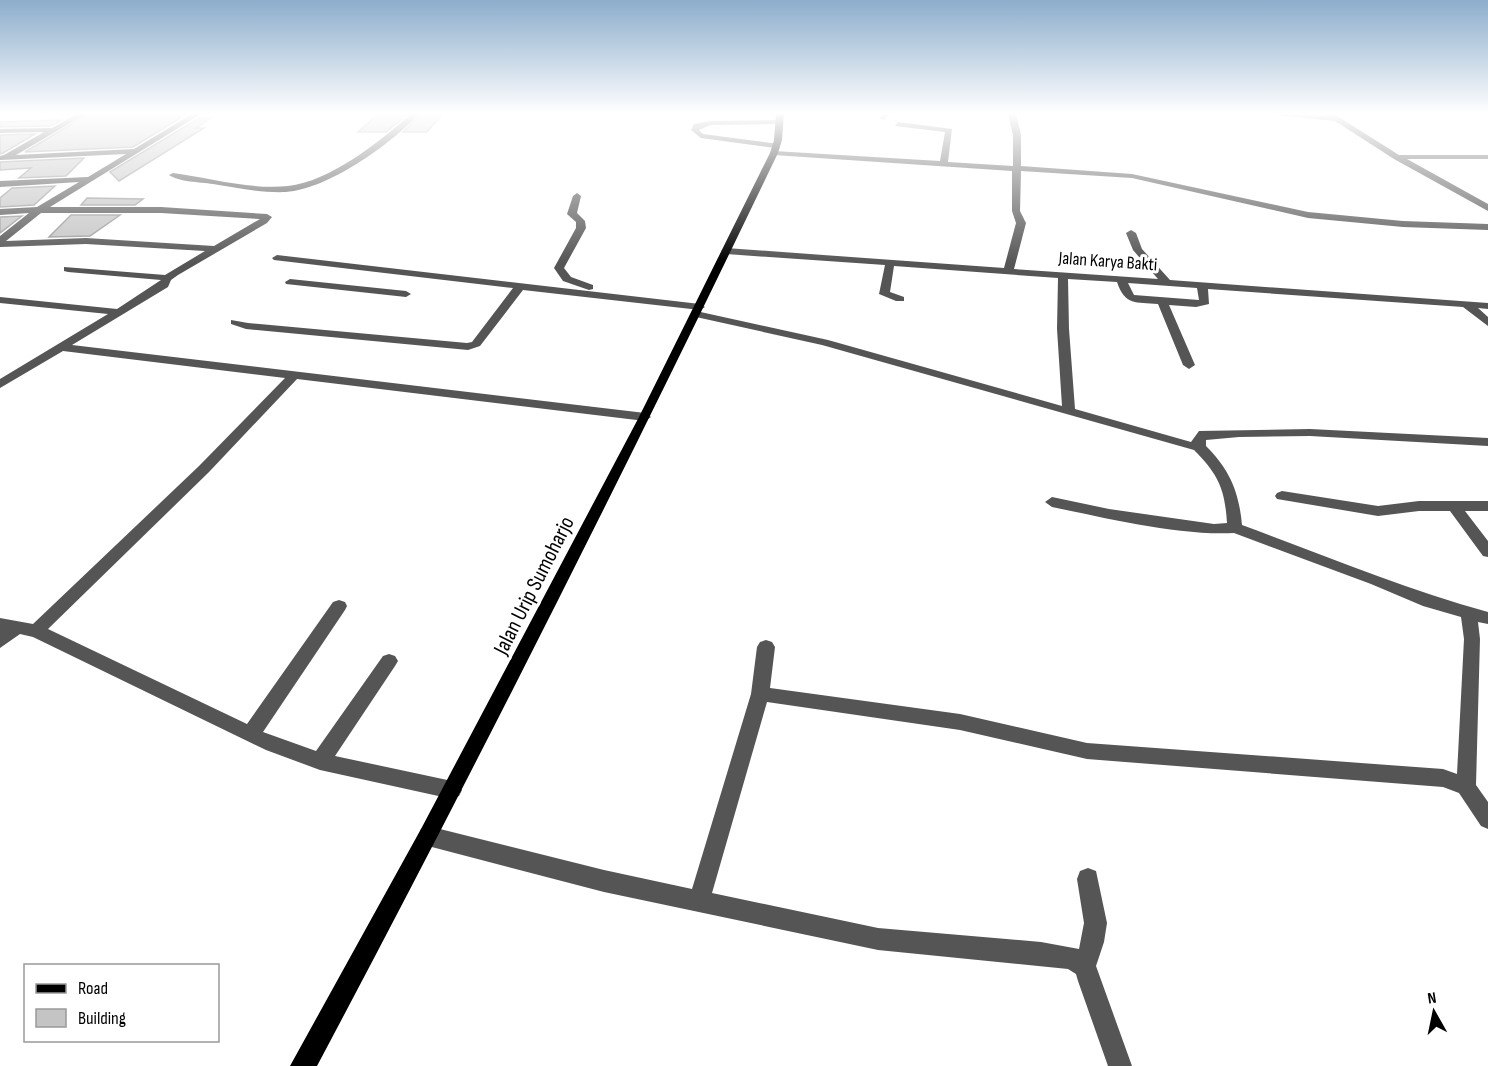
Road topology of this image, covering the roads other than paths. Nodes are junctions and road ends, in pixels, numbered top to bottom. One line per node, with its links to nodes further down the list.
1 (113, 164): 9 (street)
2 (345, 164): 8 (street)
3 (768, 164): 19 (main road, Jalan Urip Sumoharjo)
4 (970, 164): 7 (street)
5 (1018, 164): 7 (street)
6 (1409, 164): 12 (street)
7 (1018, 167): 15 (street); 24 (street)
8 (173, 175)
9 (90, 179): 10 (street); 13 (street)
10 (0, 184)
11 (577, 196): 34 (street)
12 (1488, 208)
13 (39, 210): 14 (street); 17 (street); 18 (street)
14 (0, 212)
15 (1488, 227)
16 (1131, 233): 29 (street)
17 (0, 243): 18 (street)
18 (217, 249): 26 (street)
19 (726, 250): 21 (street, Jalan Karya Bakti); 40 (main road, Jalan Urip Sumoharjo)
20 (277, 258): 22 (street)
21 (890, 264): 24 (street, Jalan Karya Bakti); 35 (street)
22 (362, 267): 30 (street); 32 (street)
23 (68, 269): 26 (street)
24 (1009, 270): 25 (street, Jalan Karya Bakti)
25 (1063, 274): 27 (street, Jalan Karya Bakti); 48 (street)
26 (167, 278): 41 (street)
27 (1121, 279): 29 (street, Jalan Karya Bakti); 37 (street)
28 (290, 282): 32 (street)
29 (1166, 282): 31 (street, Jalan Karya Bakti)
30 (520, 286): 34 (street); 42 (street)
31 (1202, 286): 37 (street); 38 (street, Jalan Karya Bakti)
32 (338, 287): 33 (street)
33 (406, 294)
34 (609, 295): 40 (street)
35 (900, 299)
36 (0, 300): 41 (street)
37 (1162, 301): 45 (street)
38 (1467, 305): 39 (street, Jalan Karya Bakti); 43 (street)
39 (1488, 306)
40 (698, 310): 48 (street); 49 (main road, Jalan Urip Sumoharjo)
41 (117, 312): 44 (street)
42 (235, 322)
43 (1488, 323)
44 (58, 347): 46 (street); 47 (street)
45 (1189, 364)
46 (293, 376): 49 (street); 62 (street)
47 (0, 384)
48 (1069, 411): 51 (street)
49 (645, 417): 70 (main road, Jalan Urip Sumoharjo)
50 (1488, 442): 51 (street)
51 (1198, 447): 56 (street)
52 (1281, 496): 54 (street)
53 (1052, 502): 56 (street)
54 (1452, 505): 55 (street); 57 (street)
55 (1488, 506)
56 (1234, 528): 59 (street)
57 (1488, 552)
58 (339, 606): 67 (street)
59 (1469, 615): 60 (street); 69 (street)
60 (1488, 618)
61 (8, 626): 62 (street); 63 (street)
62 (36, 631): 67 (street)
63 (0, 641)
64 (766, 648): 66 (street)
65 (389, 662): 68 (street)
66 (760, 694): 69 (street); 74 (street)
67 (249, 735): 68 (street)
68 (320, 761): 70 (street)
69 (1466, 787): 71 (street)
70 (452, 790): 72 (main road, Jalan Urip Sumoharjo)
71 (1488, 819)
72 (428, 836): 74 (street); 76 (main road, Jalan Urip Sumoharjo)
73 (1088, 879): 75 (street)
74 (699, 900): 75 (street)
75 (1084, 966): 77 (street)
76 (303, 1066)
77 (1120, 1066)

